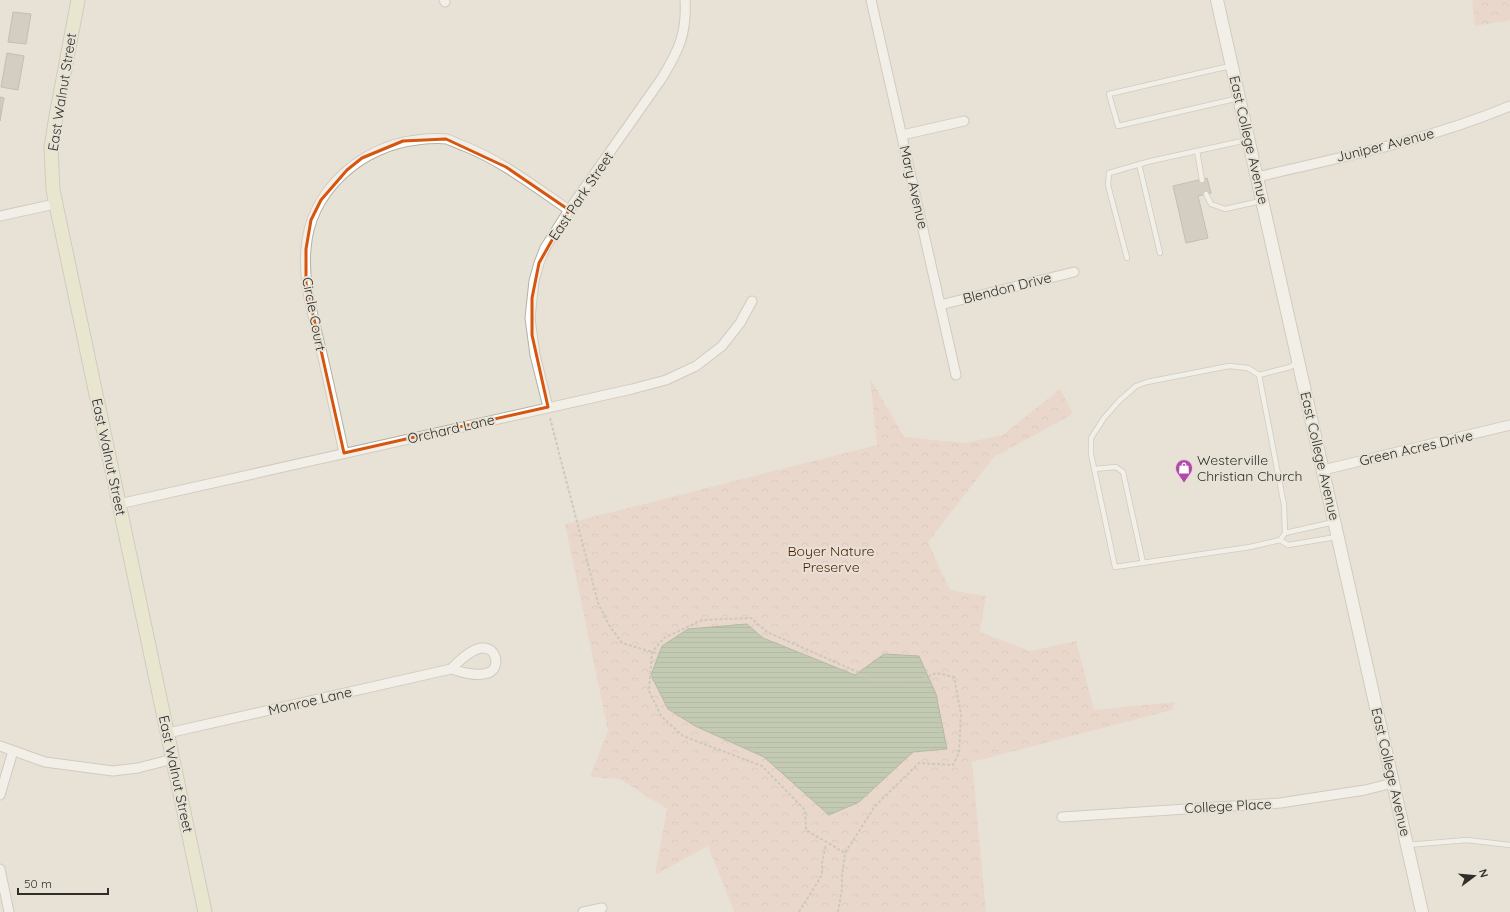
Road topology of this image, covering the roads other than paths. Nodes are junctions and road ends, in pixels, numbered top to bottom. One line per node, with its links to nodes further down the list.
1 (78, 0): 17 (main road, East Walnut Street)
2 (685, 0): 18 (street, East Park Street)
3 (871, 0): 9 (street, Mary Avenue)
4 (1217, 0): 5 (street, East College Avenue)
5 (1232, 66): 6 (street, East College Avenue); 6 (lane)
6 (1239, 98): 10 (street, East College Avenue)
7 (1510, 106): 13 (street, Juniper Avenue)
8 (964, 121): 9 (street)
9 (902, 135): 24 (street, Mary Avenue)
10 (1249, 139): 11 (lane); 13 (street, East College Avenue)
11 (1197, 151): 12 (lane); 14 (lane)
12 (1139, 164): 20 (lane); 21 (lane)
13 (1257, 177): 16 (street, East College Avenue)
14 (1202, 180)
15 (1206, 194): 16 (lane)
16 (1263, 201): 25 (street, East College Avenue)
17 (55, 204): 19 (street); 33 (main road, East Walnut Street)
18 (569, 210): 28 (street, East Park Street); 30 (street, Circle Court)
19 (0, 216)
20 (1160, 253)
21 (1127, 258)
22 (1074, 272): 24 (street, Blendon Drive)
23 (752, 301): 28 (street, Orchard Lane)
24 (940, 304): 26 (street, Mary Avenue)
25 (1298, 362): 27 (lane); 32 (street, East College Avenue)
26 (956, 375)
27 (1259, 375): 31 (lane); 35 (lane)
28 (548, 407): 30 (street, Orchard Lane)
29 (1510, 425): 32 (street, Green Acres Drive)
30 (344, 453): 33 (street, Orchard Lane)
31 (1094, 470): 38 (lane); 38 (lane)
32 (1323, 470): 34 (street, East College Avenue)
33 (119, 504): 40 (main road, East Walnut Street)
34 (1335, 522): 35 (lane); 36 (street, East College Avenue)
35 (1285, 533): 37 (lane)
36 (1338, 536): 37 (lane); 44 (street, East College Avenue)
37 (1280, 540): 38 (lane)
38 (1143, 563)
39 (451, 669): 40 (street, Monroe Lane)
40 (168, 733): 43 (main road, East Walnut Street)
41 (0, 746): 42 (street)
42 (13, 751): 43 (street); 45 (street)
43 (173, 759): 52 (main road, East Walnut Street)
44 (1393, 783): 46 (street, College Place); 48 (street, East College Avenue)
45 (0, 795)
46 (1062, 816)
47 (1510, 844): 48 (lane)
48 (1407, 845): 54 (street, East College Avenue)
49 (0, 869): 51 (street)
50 (602, 908): 53 (street)
51 (9, 912)
52 (205, 912)
53 (583, 912)
54 (1422, 912)

